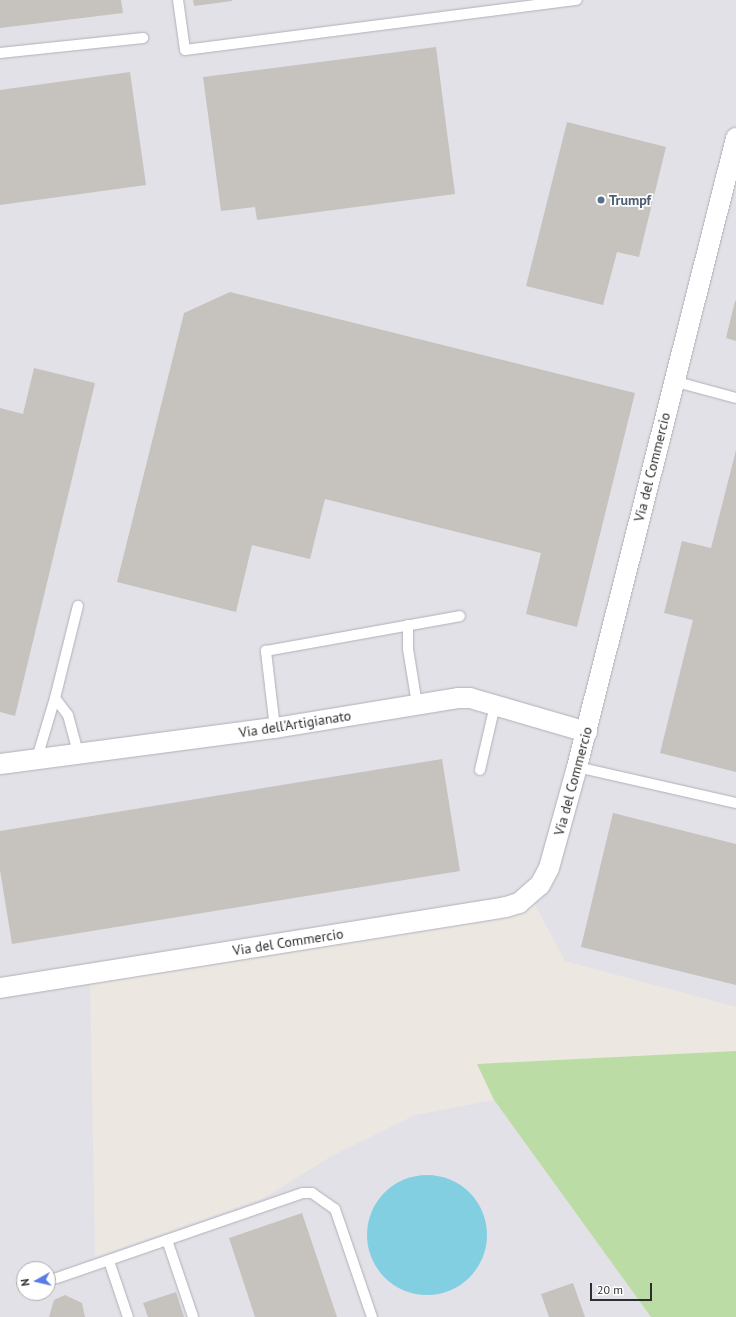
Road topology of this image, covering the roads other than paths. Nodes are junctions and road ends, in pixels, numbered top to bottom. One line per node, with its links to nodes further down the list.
1 (178, 0): 2 (lane)
2 (577, 0)
3 (143, 38): 4 (lane)
4 (0, 53)
5 (736, 138): 6 (street, Via del Commercio)
6 (673, 381): 7 (lane); 15 (street, Via del Commercio)
7 (736, 398)
8 (78, 606): 11 (lane)
9 (460, 616): 10 (lane)
10 (408, 625): 12 (lane); 14 (lane)
11 (55, 698): 16 (lane); 17 (lane)
12 (417, 704): 13 (street, Via dell'Artigianato); 14 (street, Via dell'Artigianato)
13 (495, 705): 15 (street, Via dell'Artigianato); 20 (lane)
14 (275, 728): 16 (street, Via dell'Artigianato)
15 (586, 732): 19 (street, Via del Commercio)
16 (78, 753): 17 (street, Via dell'Artigianato)
17 (37, 758): 18 (street, Via dell'Artigianato)
18 (0, 764)
19 (577, 767): 21 (lane); 22 (street, Via del Commercio)
20 (480, 770)
21 (736, 803)
22 (0, 988)
23 (167, 1240): 24 (lane); 27 (lane); 28 (lane)
24 (109, 1261): 25 (lane); 26 (lane)
25 (57, 1278)
26 (128, 1317)
27 (193, 1317)
28 (372, 1317)

